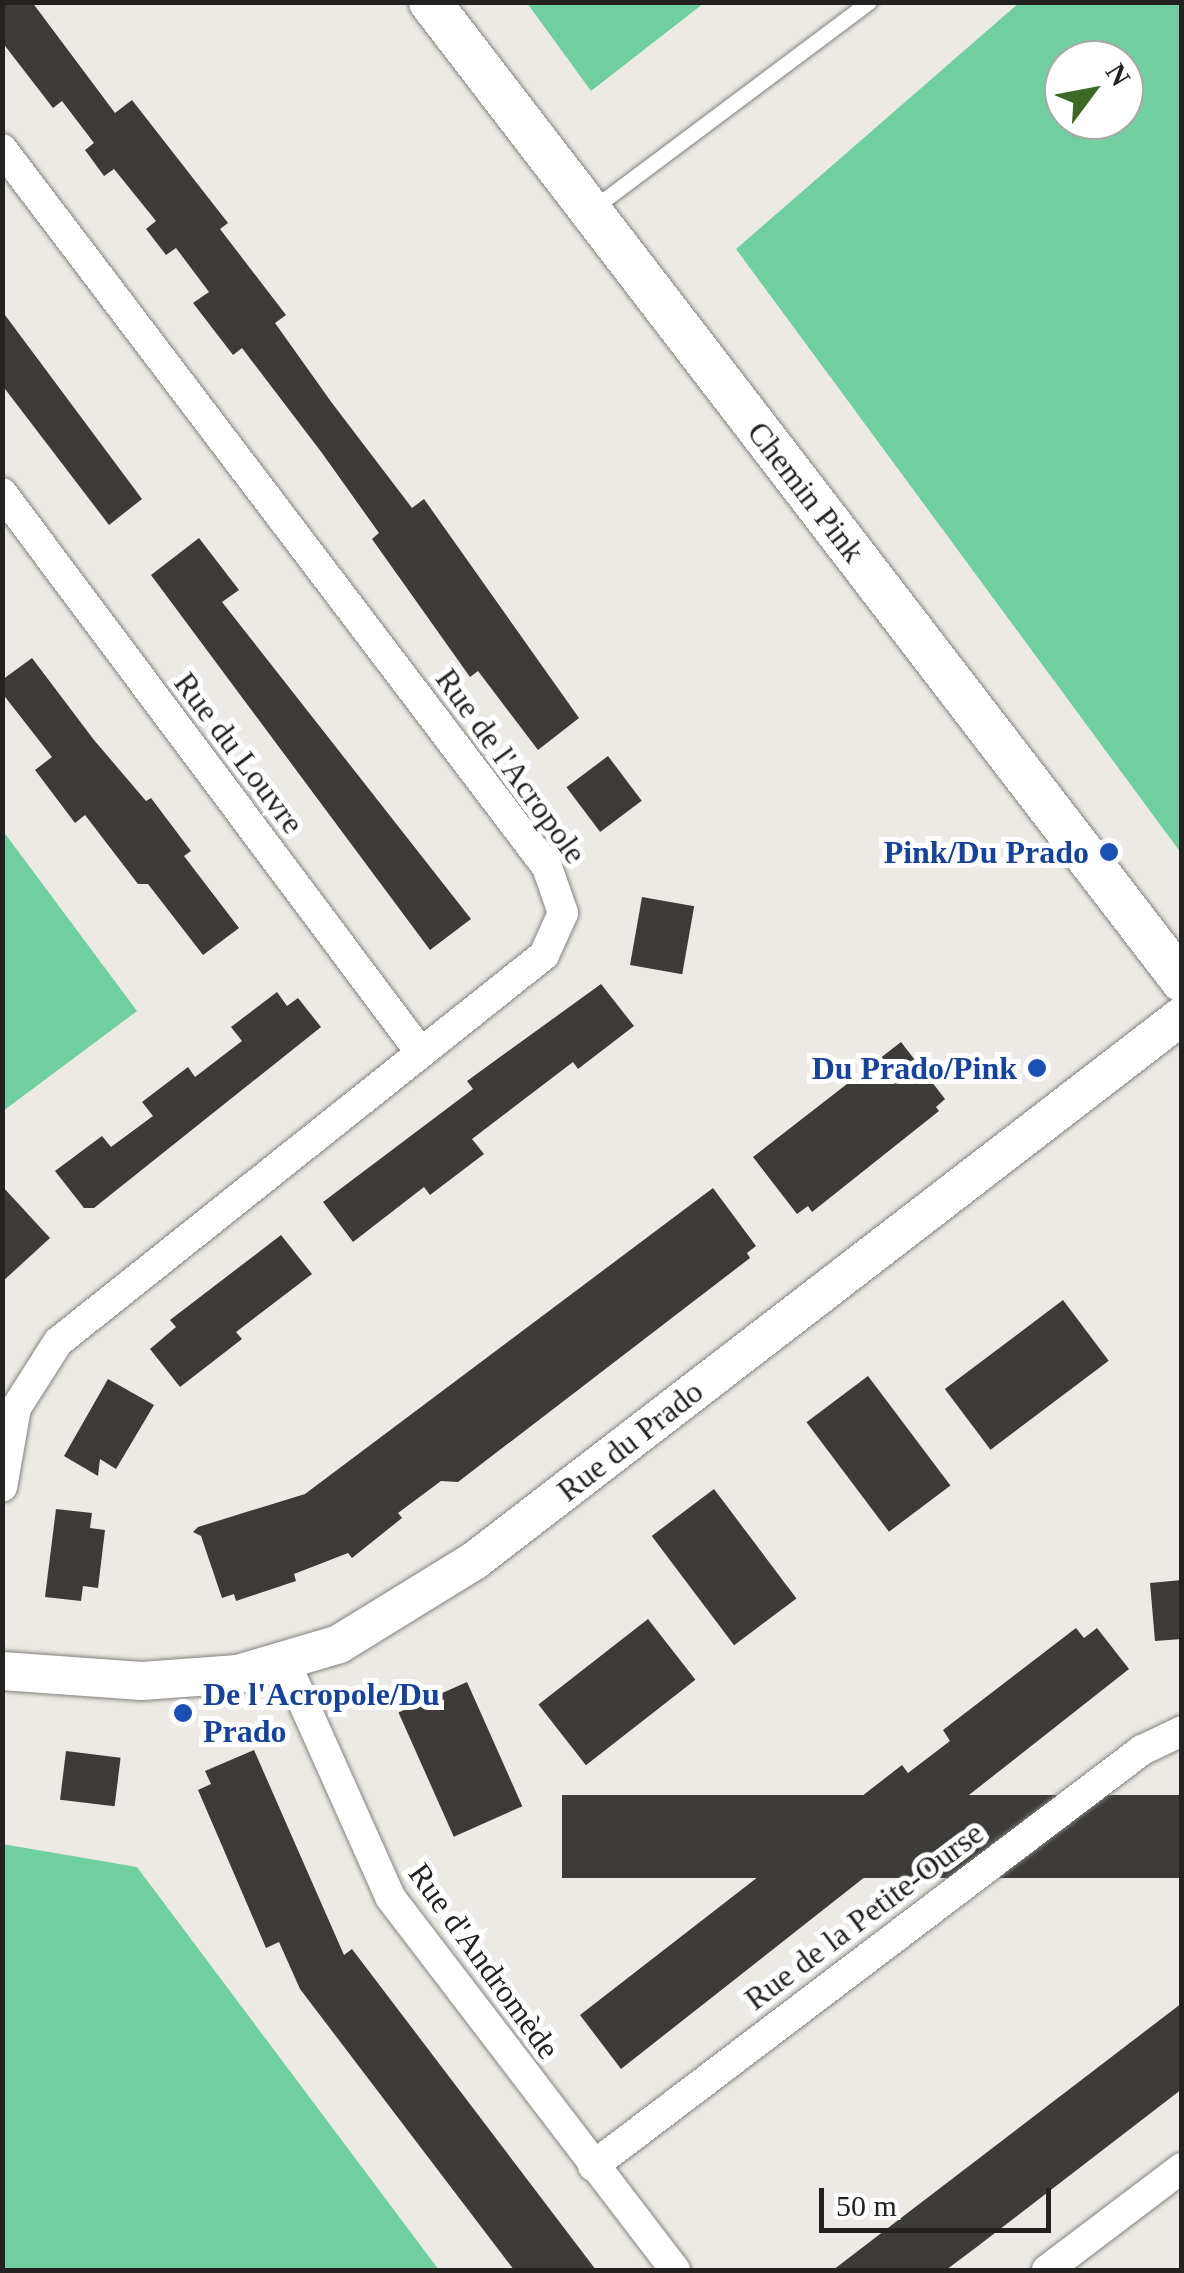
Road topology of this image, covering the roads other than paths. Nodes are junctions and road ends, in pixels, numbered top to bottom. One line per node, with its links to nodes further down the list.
1 (430, 2): 4 (main road, Chemin Pink)
2 (869, 2): 4 (lane)
3 (2, 149): 8 (street, Rue de l'Acropole)
4 (590, 211): 6 (main road, Chemin Pink)
5 (2, 493): 8 (street, Rue du Louvre)
6 (1182, 981)
7 (1182, 1016): 10 (street, Rue du Prado)
8 (421, 1053): 9 (street, Rue de l'Acropole)
9 (2, 1486)
10 (286, 1664): 11 (street, Rue du Prado); 13 (street, Rue d'Andromède)
11 (2, 1671)
12 (1182, 1731): 13 (street, Rue de la Petite-Ourse)
13 (594, 2166): 15 (street, Rue d'Andromède)
14 (1182, 2168): 16 (street)
15 (675, 2270)
16 (1048, 2270)

